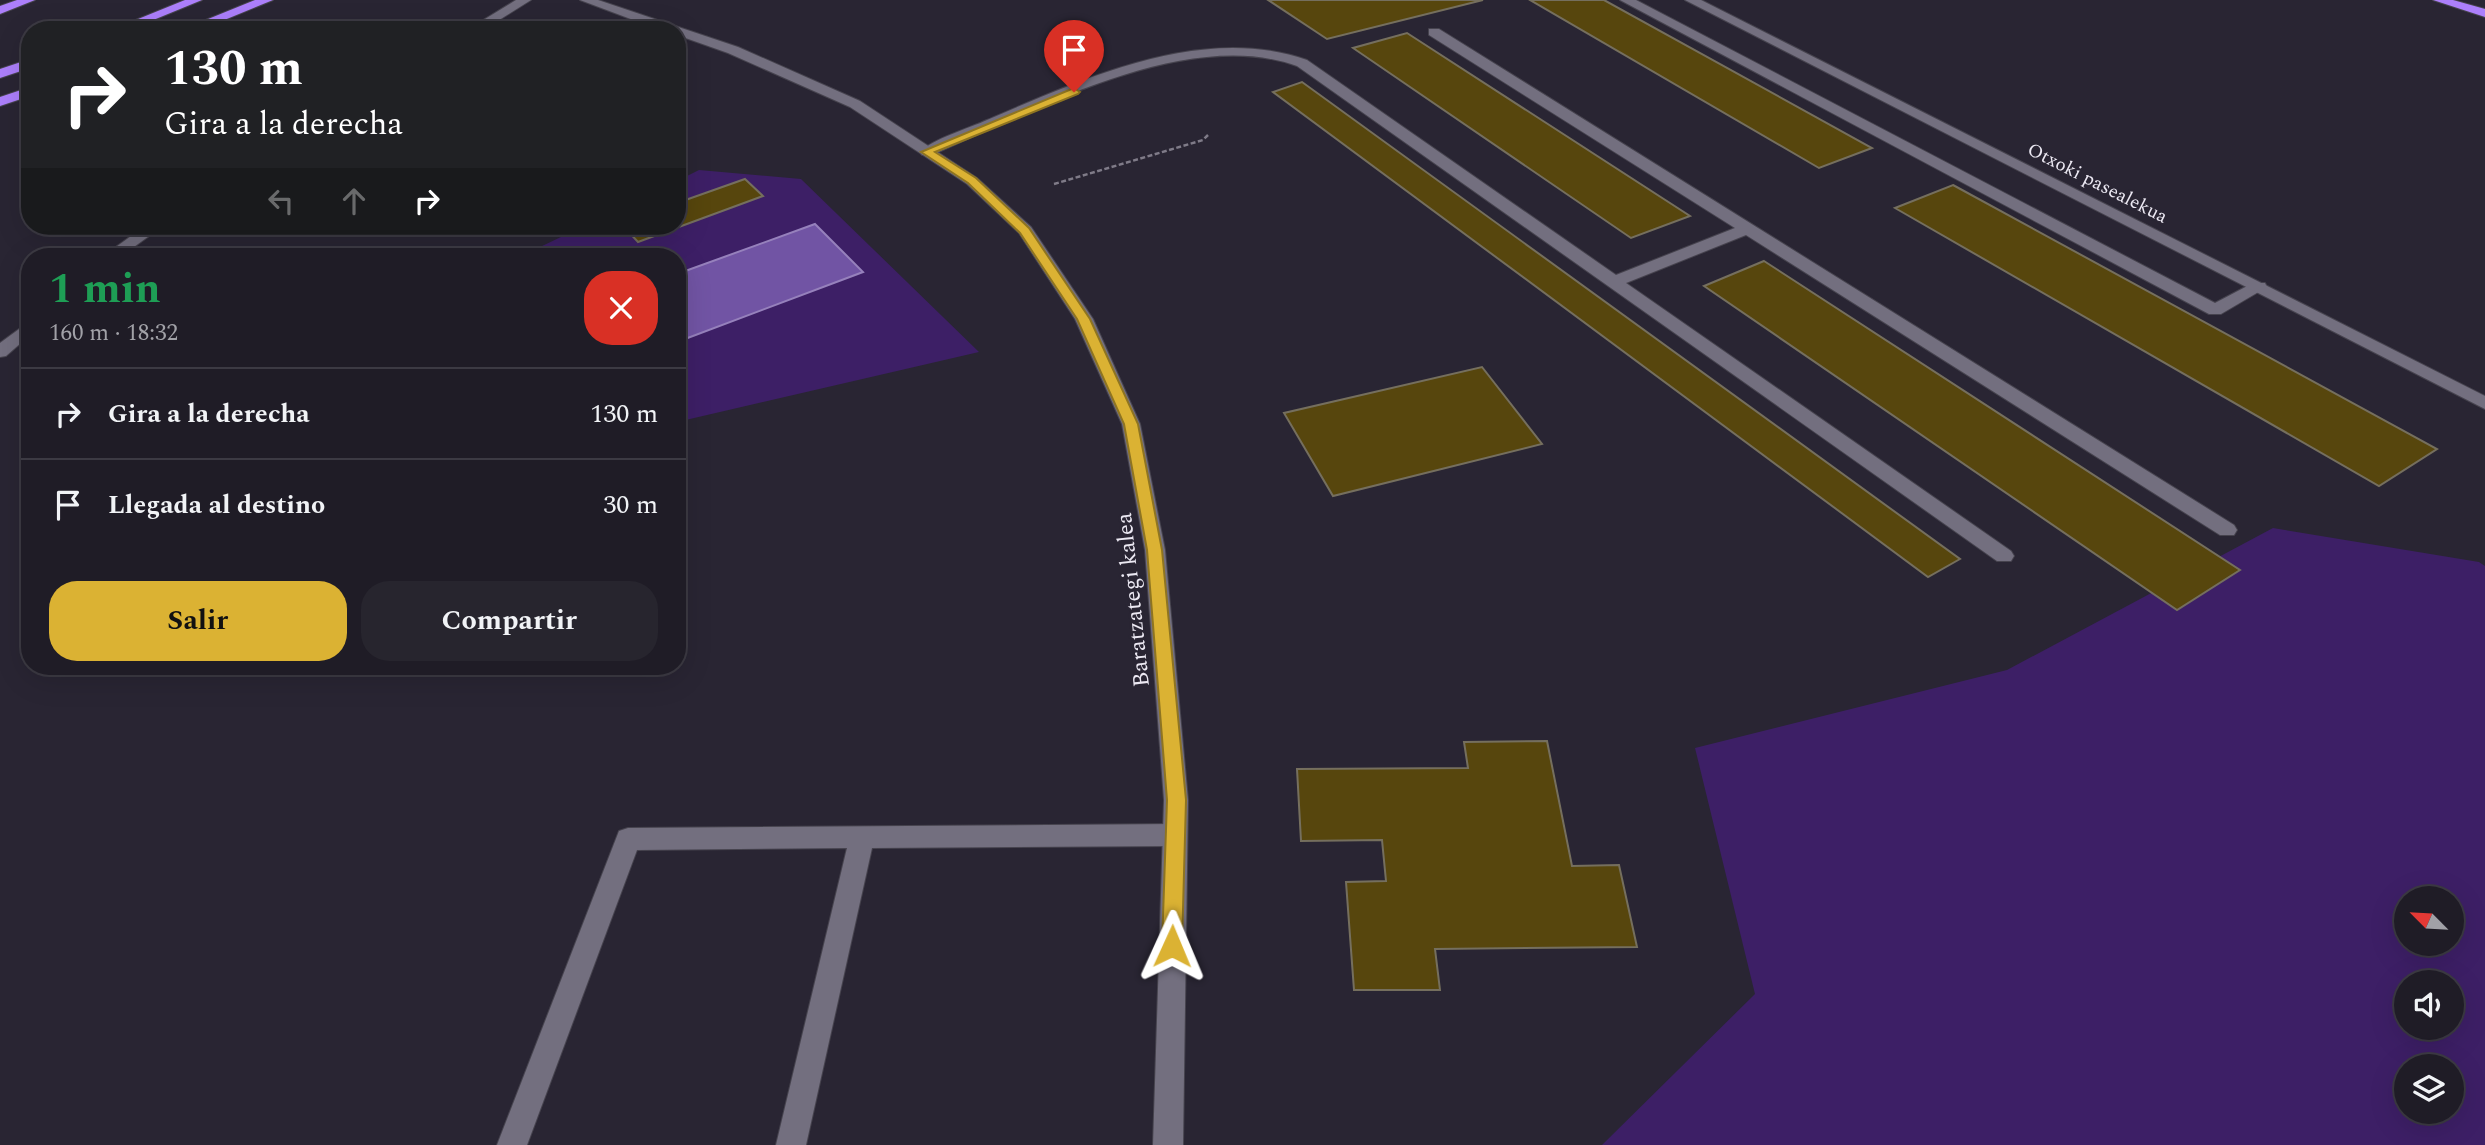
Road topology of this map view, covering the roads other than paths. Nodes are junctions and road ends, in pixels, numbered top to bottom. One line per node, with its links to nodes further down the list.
1 (29, 0): 11 (highway)
2 (196, 0): 13 (highway)
3 (267, 0): 14 (highway)
4 (525, 0): 15 (street)
5 (586, 0): 16 (street, Baratzategi kalea)
6 (1626, 0): 28 (street)
7 (2439, 0): 12 (highway)
8 (2477, 0): 10 (highway)
9 (1694, 1): 28 (street, Otxoki pasealekua)
10 (2485, 2)
11 (0, 10)
12 (2485, 13)
13 (141, 21)
14 (211, 21)
15 (489, 21)
16 (648, 21)
17 (1434, 32): 24 (street)
18 (686, 34): 23 (street, Baratzategi kalea)
19 (21, 66): 20 (highway)
20 (0, 74)
21 (21, 94): 22 (highway)
22 (0, 102)
23 (927, 152): 27 (street); 34 (street, Baratzategi kalea)
24 (1745, 230): 27 (street); 32 (street)
25 (142, 235): 26 (street)
26 (123, 248)
27 (1613, 282): 33 (street)
28 (2259, 287): 31 (street, Otxoki pasealekua)
29 (21, 334): 30 (street)
30 (0, 352)
31 (2485, 404)
32 (2227, 530)
33 (2004, 556)
34 (1175, 835): 35 (street); 38 (street, Baratzategi kalea)
35 (862, 837): 36 (street); 37 (street)
36 (512, 1145)
37 (790, 1145)
38 (1168, 1145)

